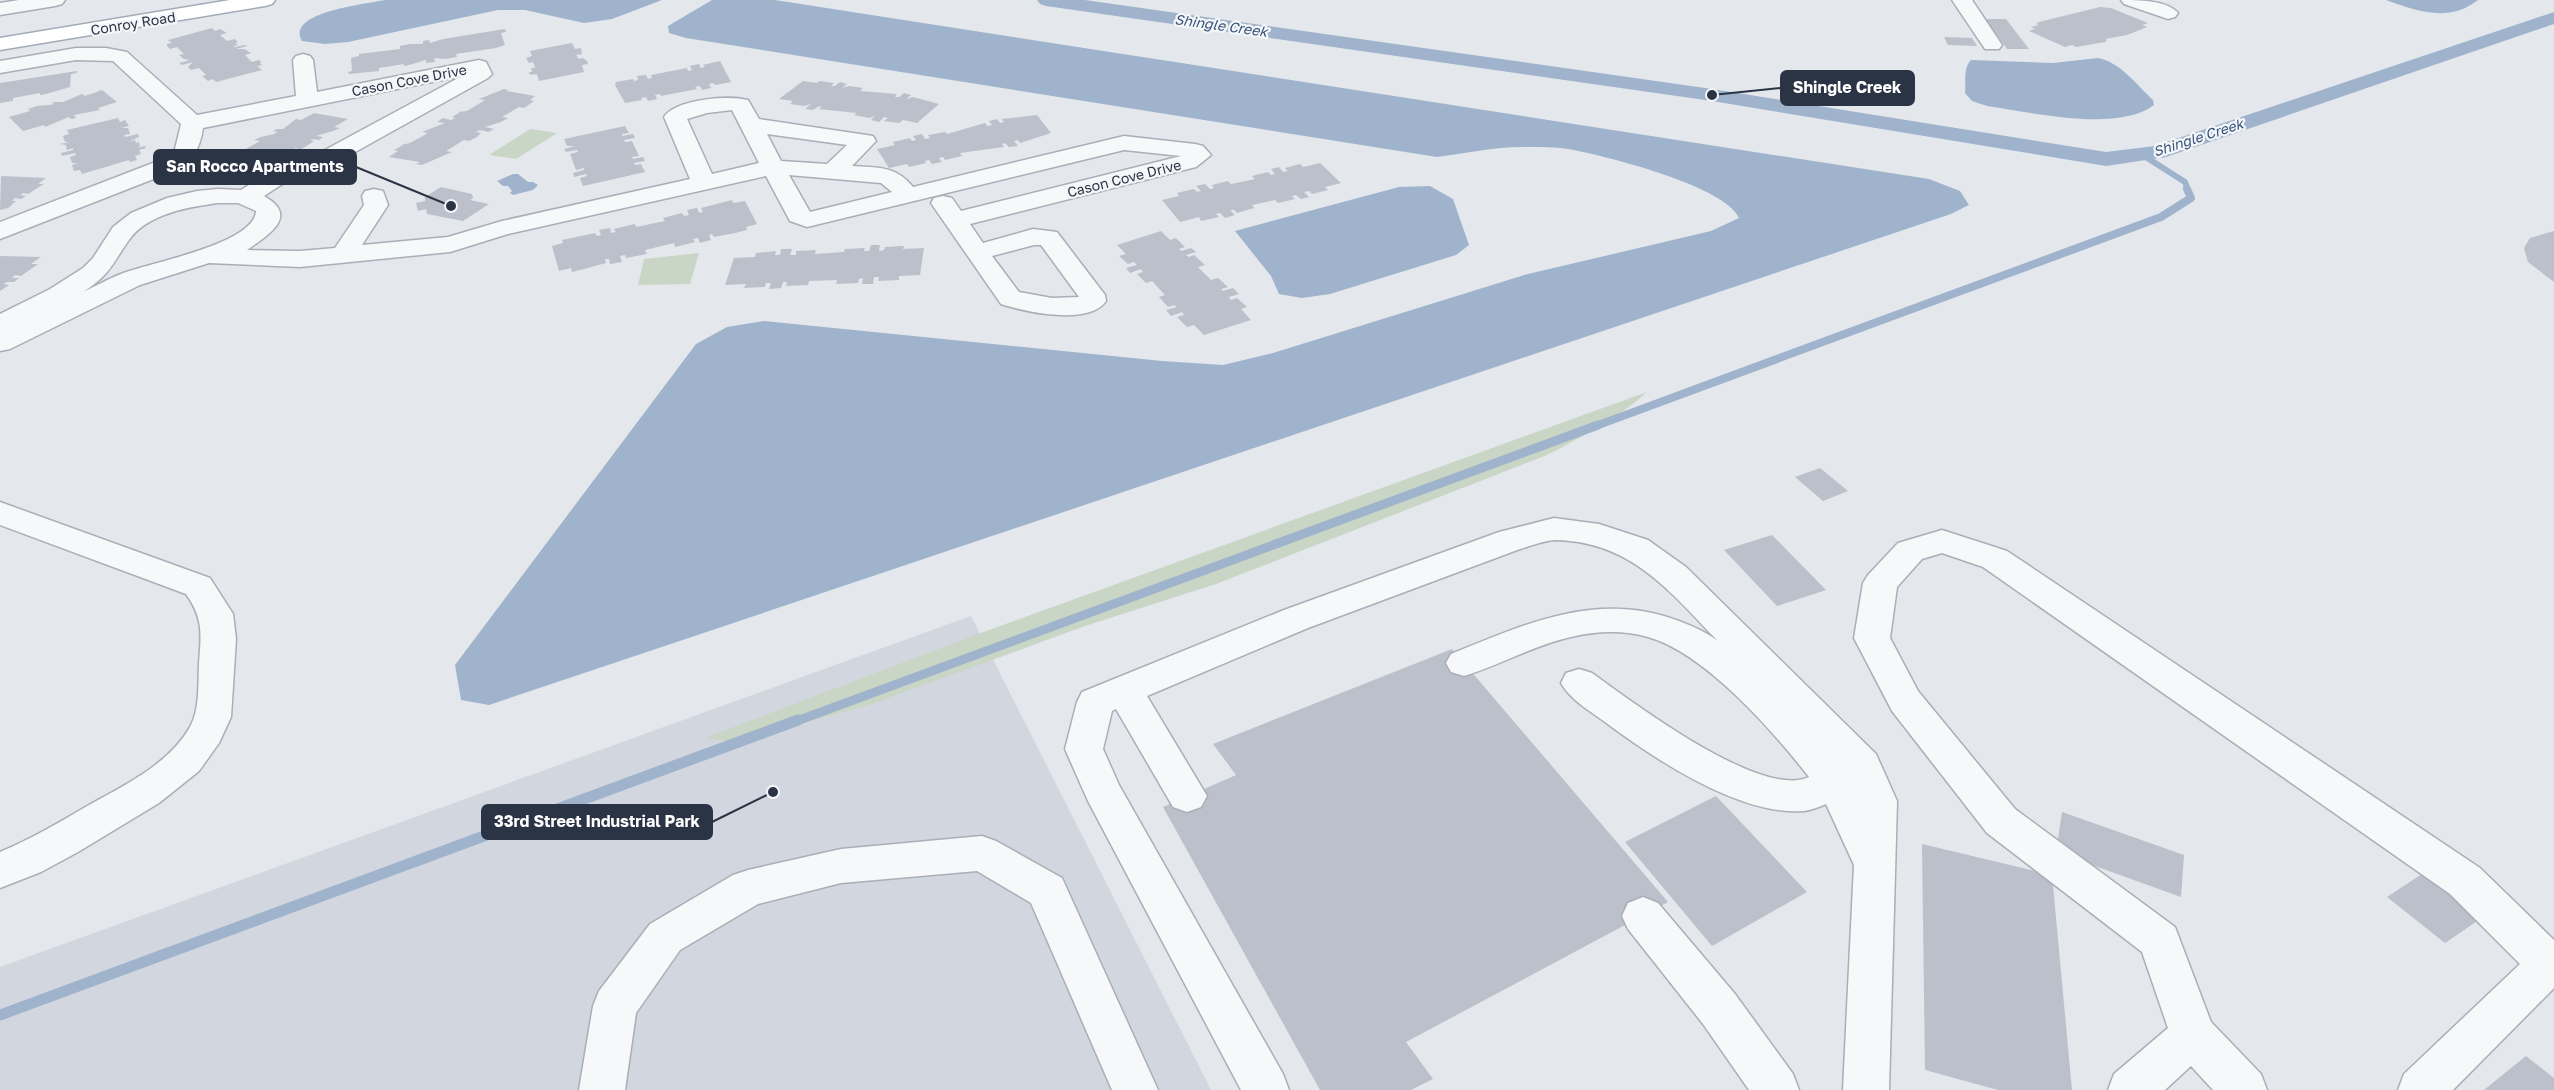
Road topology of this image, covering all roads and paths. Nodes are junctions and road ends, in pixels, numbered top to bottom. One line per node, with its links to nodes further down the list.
1 (55, 0): 6 (street)
2 (193, 0): 8 (main road, Conroy Road)
3 (265, 0): 9 (main road, Conroy Road)
4 (1962, 0): 10 (street)
5 (2131, 0): 7 (street)
6 (0, 9)
7 (2168, 13)
8 (0, 31)
9 (0, 44)
10 (1992, 45)
11 (303, 60): 13 (street)
12 (0, 68): 15 (street)
13 (317, 98): 14 (street, Cason Cove Drive); 14 (street, Cason Cove Drive); 15 (street, Cason Cove Drive)
14 (414, 111): 21 (street, Cason Cove Drive)
15 (192, 123): 25 (street)
16 (751, 125): 17 (street, Cason Cove Drive); 18 (street); 19 (street, Cason Cove Drive)
17 (774, 167): 18 (street); 19 (street); 23 (street, Cason Cove Drive)
18 (832, 172): 23 (street)
19 (704, 183): 27 (street)
20 (933, 190): 23 (street, Cason Cove Drive); 24 (street); 24 (street, Cason Cove Drive)
21 (247, 196): 26 (street); 30 (street, Cason Cove Drive)
22 (374, 196): 27 (street)
23 (908, 196)
24 (954, 220): 28 (street)
25 (0, 231)
26 (244, 241): 27 (street); 29 (street)
27 (349, 246): 29 (street)
28 (977, 252)
29 (212, 256): 31 (street)
30 (0, 325)
31 (0, 343)
32 (0, 513): 39 (street)
33 (1464, 663): 36 (street)
34 (1579, 683): 36 (street)
35 (1124, 690): 37 (street); 38 (street); 45 (street)
36 (1834, 782): 38 (street)
37 (1187, 796)
38 (1875, 866): 47 (street)
39 (0, 870)
40 (1643, 916): 46 (street)
41 (2551, 965): 42 (street); 50 (street)
42 (2193, 1035): 48 (street); 49 (street)
43 (602, 1090): 44 (street)
44 (1135, 1090)
45 (1266, 1090)
46 (1776, 1090)
47 (1866, 1090)
48 (2132, 1090)
49 (2244, 1090)
50 (2421, 1090)

